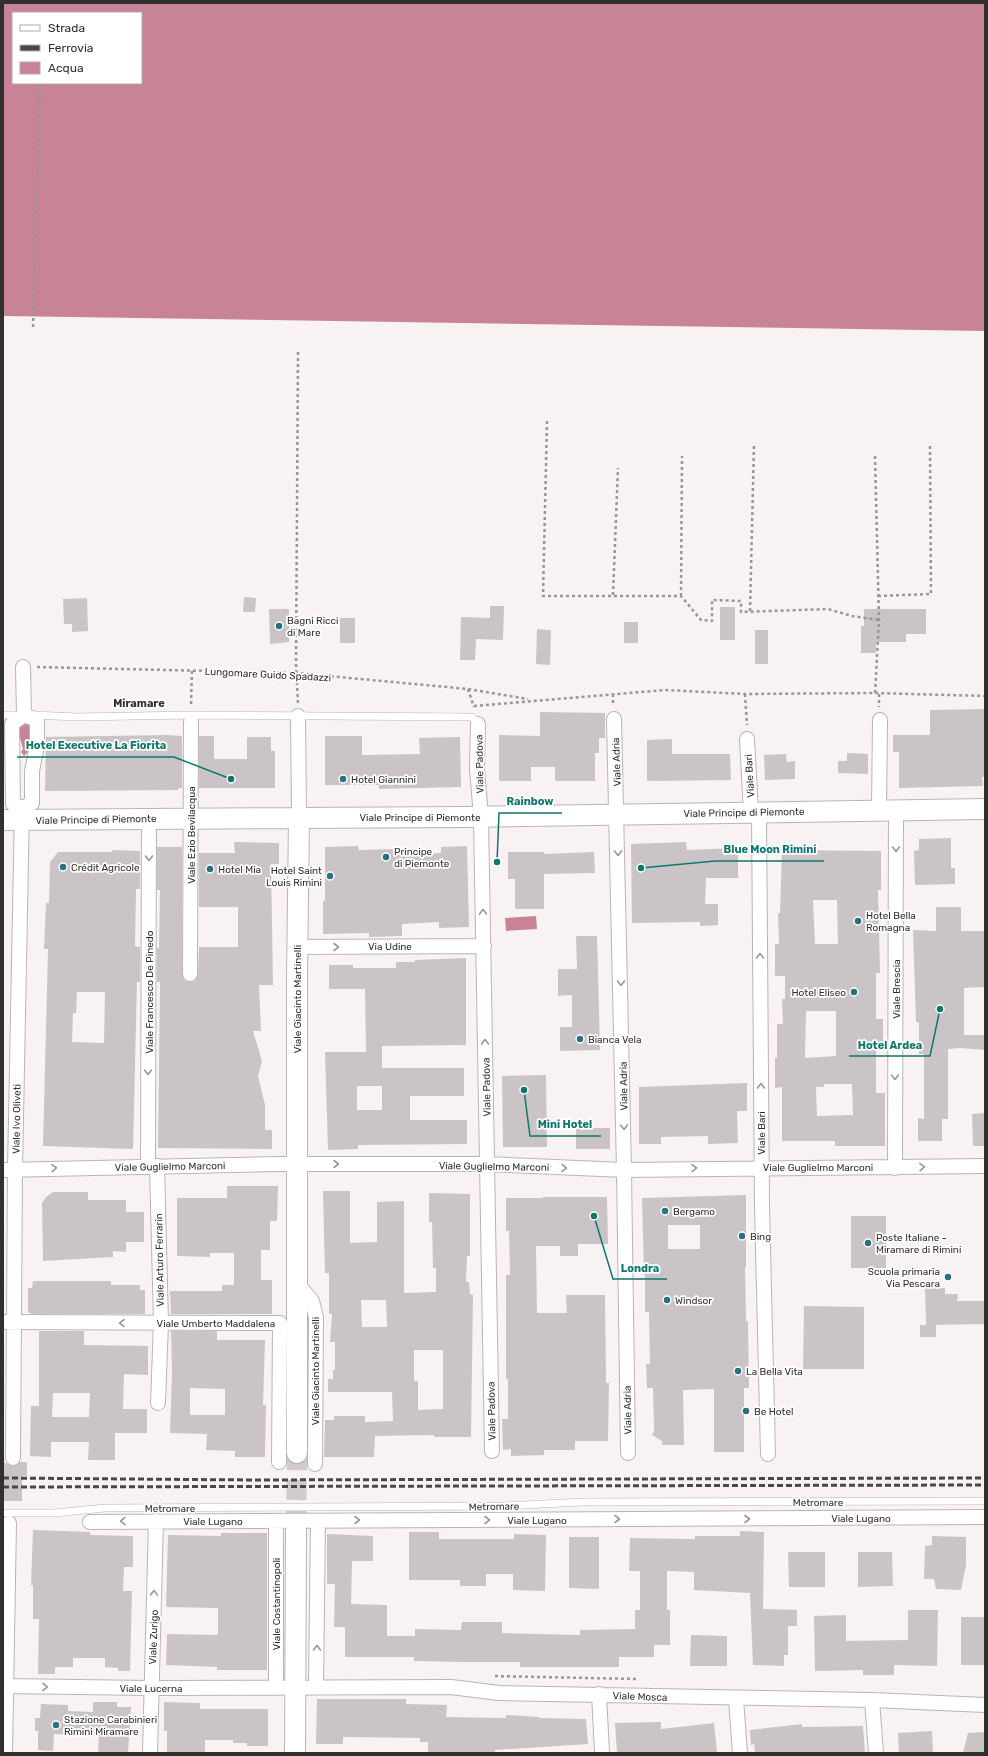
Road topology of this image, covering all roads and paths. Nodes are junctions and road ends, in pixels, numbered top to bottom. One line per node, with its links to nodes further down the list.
1 (40, 84): 2 (path)
2 (33, 327)
3 (298, 352): 17 (path)
4 (546, 421): 10 (path)
5 (754, 444): 13 (path)
6 (930, 446): 12 (path)
7 (682, 456): 11 (path)
8 (875, 456): 12 (path)
9 (618, 468): 10 (path)
10 (613, 596): 11 (path)
11 (681, 596): 13 (path)
12 (878, 596): 14 (path)
13 (750, 611): 14 (path)
14 (879, 620): 19 (path)
15 (24, 667): 16 (path, Lungomare Guido Spadazzi); 22 (street)
16 (192, 671): 17 (path, Lungomare Guido Spadazzi); 24 (path)
17 (296, 673): 18 (path, Lungomare Guido Spadazzi); 23 (path)
18 (745, 694): 19 (path, Lungomare Guido Spadazzi); 28 (path)
19 (875, 694): 20 (path, Lungomare Guido Spadazzi)
20 (985, 696)
21 (3, 715): 22 (lane)
22 (24, 715): 24 (lane); 29 (street); 30 (street)
23 (298, 716): 24 (lane); 27 (lane); 36 (street, Viale Giacinto Martinelli)
24 (191, 718): 38 (street, Viale Ezio Bevilacqua)
25 (614, 719): 35 (street, Viale Adria)
26 (880, 720): 32 (street, Viale Brescia)
27 (478, 724): 37 (street, Viale Padova)
28 (747, 739): 33 (street, Viale Bari)
29 (32, 780): 30 (street); 34 (street)
30 (13, 781): 34 (street)
31 (985, 809): 32 (street, Viale Principe di Piemonte)
32 (888, 811): 33 (street, Viale Principe di Piemonte); 49 (street, Viale Brescia, one-way to 49)
33 (755, 812): 35 (street, Viale Principe di Piemonte); 48 (street, Viale Bari, one-way to 33)
34 (22, 814): 39 (street, Viale Principe di Piemonte); 40 (street, Viale Principe di Piemonte); 50 (street, Viale Ivo Oliveti)
35 (617, 814): 37 (street, Viale Principe di Piemonte); 51 (street, Viale Adria, one-way to 51)
36 (299, 817): 37 (street, Viale Principe di Piemonte); 38 (street, Viale Principe di Piemonte); 42 (street, Viale Giacinto Martinelli)
37 (481, 817): 41 (street, Viale Padova, one-way to 37)
38 (192, 818): 39 (street, Viale Principe di Piemonte); 43 (street, Viale Ezio Bevilacqua)
39 (149, 819): 46 (street, Viale Francesco De Pinedo, one-way to 46)
40 (3, 820)
41 (484, 946): 42 (street, Via Udine, one-way to 41); 44 (street, Viale Padova, one-way to 41)
42 (297, 947): 45 (street, Viale Giacinto Martinelli)
43 (190, 974)
44 (487, 1164): 45 (street, Viale Guglielmo Marconi, one-way to 44); 51 (street, Viale Guglielmo Marconi, one-way to 51); 56 (street, Viale Padova)
45 (297, 1165): 46 (street, Viale Guglielmo Marconi); 52 (street, Viale Giacinto Martinelli)
46 (152, 1166): 50 (street, Viale Guglielmo Marconi, one-way to 46); 54 (street, Viale Arturo Ferrarin)
47 (985, 1166): 49 (street, Viale Guglielmo Marconi, one-way to 47)
48 (762, 1167): 49 (street, Viale Guglielmo Marconi); 51 (street, Viale Guglielmo Marconi, one-way to 48); 59 (street, Viale Bari)
49 (895, 1168)
50 (9, 1170): 53 (street, Viale Ivo Oliveti)
51 (624, 1170): 58 (street, Viale Adria)
52 (296, 1283): 57 (street, Viale Giacinto Martinelli); 62 (street, Viale Giacinto Martinelli)
53 (8, 1321): 54 (street, Viale Umberto Maddalena, one-way to 53); 60 (street, Viale Ivo Oliveti)
54 (160, 1323): 55 (street, Viale Arturo Ferrarin); 61 (street, Viale Umberto Maddalena)
55 (158, 1403)
56 (492, 1451)
57 (296, 1453)
58 (628, 1453)
59 (768, 1454)
60 (12, 1458)
61 (279, 1462)
62 (315, 1464)
63 (985, 1501): 65 (lane, Metromare)
64 (985, 1517): 68 (street, Viale Lugano, one-way to 64)
65 (6, 1518): 71 (street)
66 (156, 1521): 67 (street, Viale Lugano); 69 (street, Viale Lugano, one-way to 69); 73 (street, Viale Zurigo, one-way to 66)
67 (276, 1521): 68 (street, Viale Lugano); 74 (street, Viale Costantinopoli)
68 (318, 1521): 72 (street, one-way to 68)
69 (90, 1522)
70 (296, 1530): 74 (street)
71 (5, 1686): 73 (street, Viale Lucerna, one-way to 73); 79 (street)
72 (316, 1687): 74 (street, Viale Mosca); 75 (street, Viale Mosca)
73 (151, 1688): 74 (street, Viale Lucerna); 80 (street, Viale Zurigo)
74 (286, 1688): 81 (street, Viale Costantinopoli)
75 (599, 1694): 76 (street, Viale Mosca); 82 (street)
76 (736, 1699): 77 (street, Viale Mosca); 83 (street)
77 (872, 1700): 78 (street, Viale Mosca); 84 (street)
78 (985, 1705)
79 (5, 1753)
80 (150, 1753)
81 (295, 1753)
82 (602, 1753)
83 (740, 1753)
84 (876, 1753)

